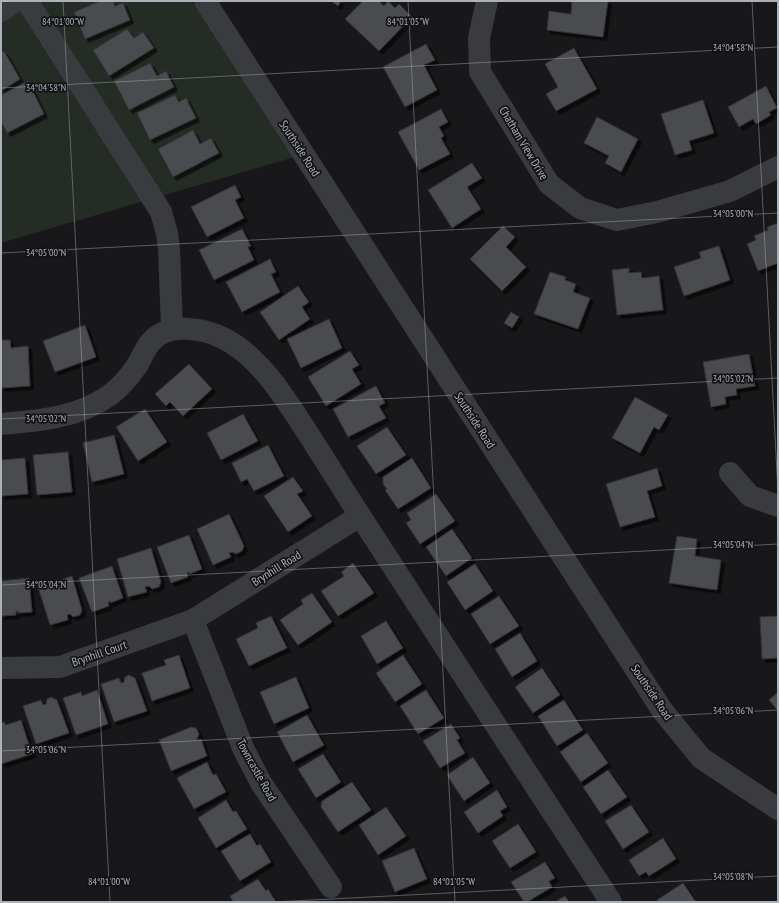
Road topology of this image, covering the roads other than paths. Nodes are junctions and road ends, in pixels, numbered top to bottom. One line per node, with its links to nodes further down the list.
1 (15, 1): 5 (street)
2 (27, 1): 7 (street)
3 (205, 1): 14 (street, Southside Road)
4 (484, 2): 6 (street, Chatham View Drive)
5 (1, 11)
6 (778, 167)
7 (172, 329): 8 (street); 11 (street)
8 (1, 424)
9 (730, 473): 10 (street)
10 (778, 506)
11 (360, 516): 12 (street, Brynhill Road); 16 (street)
12 (193, 620): 13 (street, Brynhill Court); 15 (street, Towncastle Road)
13 (1, 668)
14 (778, 809)
15 (331, 886)
16 (611, 902)

